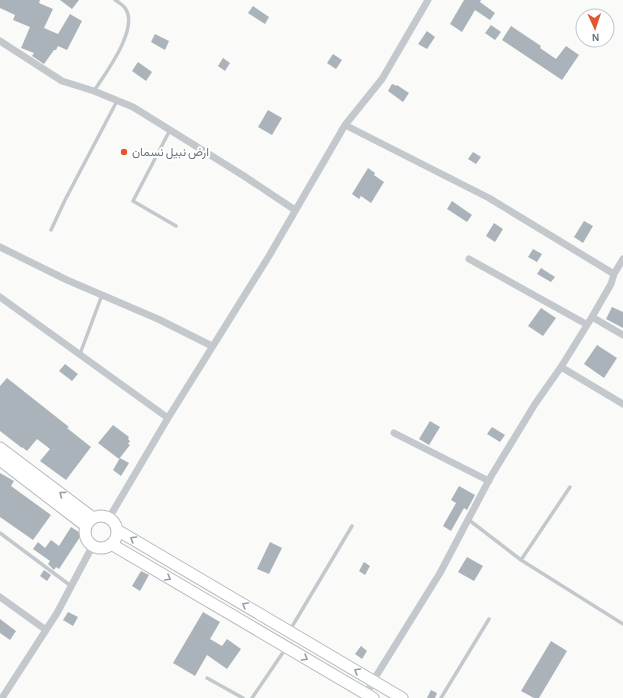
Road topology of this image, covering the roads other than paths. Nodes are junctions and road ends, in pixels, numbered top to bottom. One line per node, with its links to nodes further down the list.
1 (115, 0): 4 (lane)
2 (428, 0): 6 (street)
3 (0, 41): 4 (street)
4 (94, 91): 5 (street)
5 (117, 101): 7 (street); 10 (lane)
6 (345, 125): 8 (street); 14 (street)
7 (170, 130): 8 (street); 9 (lane)
8 (295, 210): 20 (street)
9 (176, 226)
10 (51, 230)
11 (0, 247): 15 (street)
12 (469, 259): 18 (street)
13 (623, 259): 14 (street)
14 (614, 274): 17 (street)
15 (102, 295): 20 (street); 21 (lane)
16 (0, 297): 21 (street)
17 (592, 317): 18 (street); 19 (street)
18 (586, 324): 22 (street)
19 (623, 336)
20 (212, 346): 24 (street)
21 (80, 355): 24 (street)
22 (561, 367): 23 (street); 28 (street)
23 (623, 404)
24 (168, 418): 30 (street)
25 (394, 433): 28 (street)
26 (0, 448): 32 (street, one-way to 26)
27 (0, 460): 32 (street)
28 (489, 481): 31 (street)
29 (570, 486): 38 (lane)
30 (109, 518): 32 (street); 34 (street)
31 (469, 520): 38 (lane); 47 (street)
32 (90, 522): 37 (street)
33 (352, 526): 44 (lane)
34 (117, 530): 36 (street); 44 (street, one-way to 34)
35 (0, 533): 39 (lane)
36 (111, 544): 37 (street); 45 (street, one-way to 45)
37 (93, 545): 39 (street)
38 (521, 560): 42 (lane)
39 (71, 587): 43 (street)
40 (0, 596): 43 (street)
41 (489, 619): 53 (lane)
42 (623, 624)
43 (46, 630): 49 (street)
44 (289, 631): 47 (street, one-way to 44)
45 (287, 648): 48 (street, one-way to 48); 51 (lane)
46 (207, 678): 50 (lane)
47 (374, 681): 48 (street); 52 (street)
48 (368, 697)
49 (2, 698)
50 (243, 698)
51 (252, 698)
52 (402, 698)
53 (441, 698)

